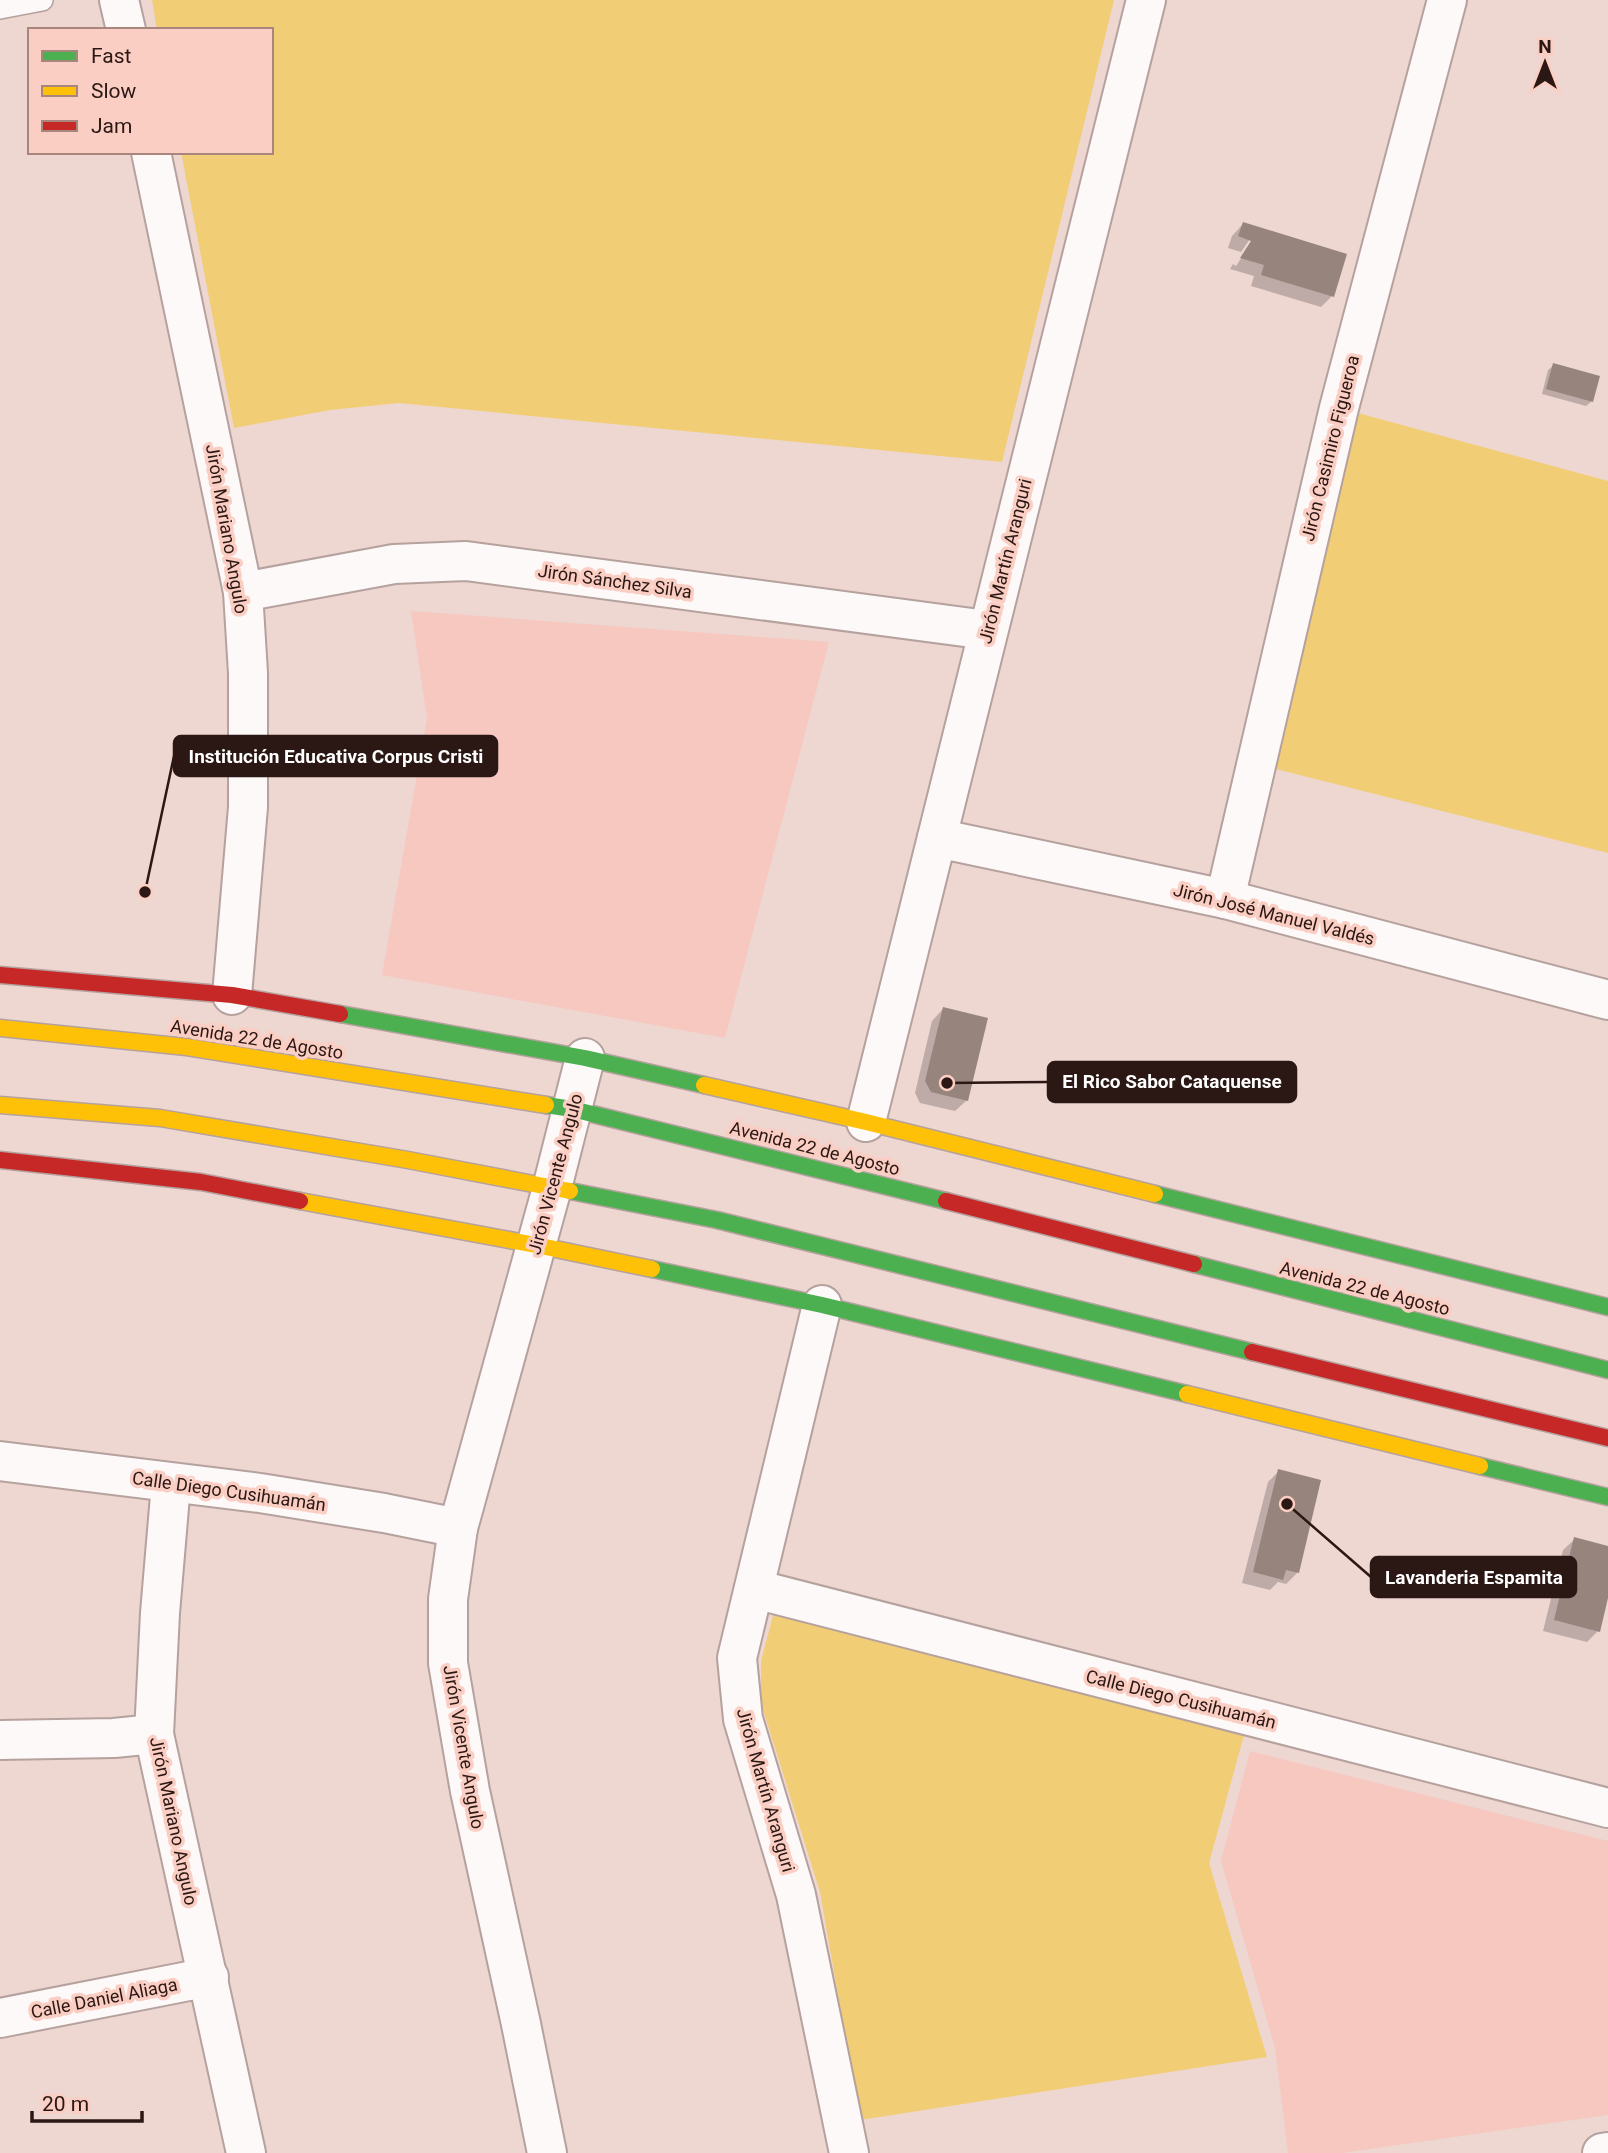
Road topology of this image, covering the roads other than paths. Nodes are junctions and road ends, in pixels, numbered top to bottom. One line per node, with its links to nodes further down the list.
1 (42, 0): 5 (lane)
2 (119, 0): 6 (street)
3 (1146, 0): 9 (street, Jirón Martín Aranguri)
4 (1447, 0): 11 (street, Jirón Casimiro Figueroa)
5 (0, 8)
6 (126, 28)
7 (151, 154): 8 (street, Jirón Mariano Angulo)
8 (243, 592): 9 (street, Jirón Sánchez Silva); 13 (street, Jirón Mariano Angulo)
9 (988, 630): 10 (street, Jirón Martín Aranguri)
10 (937, 838): 11 (street, Jirón José Manuel Valdés); 19 (street, Jirón Martín Aranguri)
11 (1225, 900): 14 (street, Jirón José Manuel Valdés)
12 (0, 975): 13 (street, Avenida 22 de Agosto)
13 (232, 995): 16 (street, Avenida 22 de Agosto)
14 (1608, 1000)
15 (0, 1028): 18 (street, Avenida 22 de Agosto)
16 (585, 1058): 18 (street, Jirón Vicente Angulo); 19 (street, Avenida 22 de Agosto)
17 (0, 1105): 21 (street)
18 (572, 1109): 21 (street, Jirón Vicente Angulo); 25 (street, Avenida 22 de Agosto)
19 (866, 1122): 24 (street, Avenida 22 de Agosto)
20 (0, 1160): 22 (street)
21 (552, 1188): 22 (street, Jirón Vicente Angulo); 26 (street)
22 (537, 1245): 23 (street); 30 (street, Jirón Vicente Angulo)
23 (822, 1305): 29 (street); 31 (street, Jirón Martín Aranguri)
24 (1608, 1307)
25 (1608, 1370)
26 (1608, 1438)
27 (0, 1461): 28 (street, Calle Diego Cusihuamán)
28 (171, 1484): 30 (street, Calle Diego Cusihuamán); 32 (street, Jirón Mariano Angulo)
29 (1608, 1497)
30 (458, 1528): 39 (street, Jirón Vicente Angulo)
31 (754, 1589): 34 (street, Calle Diego Cusihuamán); 40 (street, Jirón Martín Aranguri)
32 (154, 1734): 33 (street); 35 (street, Jirón Mariano Angulo)
33 (0, 1740)
34 (1608, 1808)
35 (209, 1977): 36 (street, Calle Daniel Aliaga); 38 (street, Jirón Mariano Angulo)
36 (0, 2018)
37 (1608, 2152): 41 (street)
38 (246, 2153)
39 (547, 2153)
40 (849, 2153)
41 (1602, 2153)

